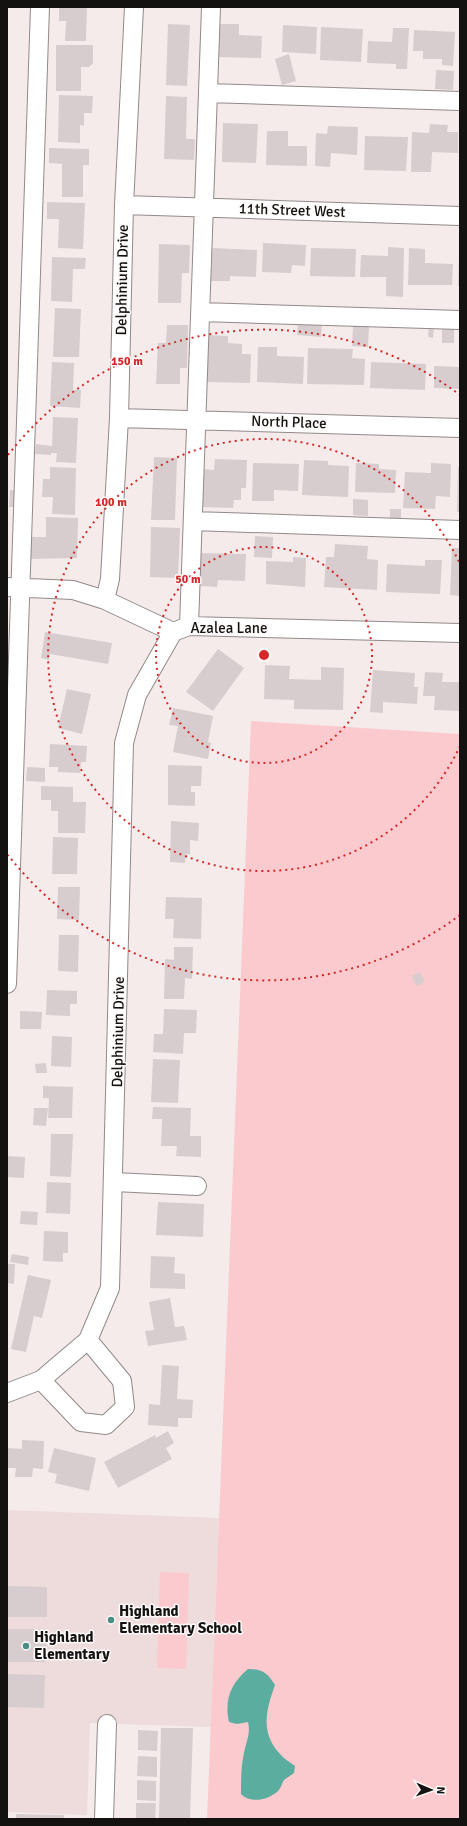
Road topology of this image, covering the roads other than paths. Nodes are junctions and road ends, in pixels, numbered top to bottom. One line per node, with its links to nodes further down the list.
1 (40, 7): 16 (street)
2 (134, 7): 6 (street, Delphinium Drive)
3 (211, 7): 4 (street)
4 (208, 93): 5 (street); 7 (street)
5 (460, 101)
6 (124, 205): 7 (street, 11th Street West); 11 (street, Delphinium Drive)
7 (204, 208): 8 (street, 11th Street West); 9 (street)
8 (460, 216)
9 (201, 312): 10 (street); 12 (street)
10 (460, 320)
11 (119, 418): 12 (street, North Place); 17 (street, Delphinium Drive)
12 (198, 419): 13 (street, North Place); 14 (street)
13 (460, 428)
14 (194, 520): 15 (street); 18 (street)
15 (460, 530)
16 (14, 588): 17 (street, Azalea Lane); 21 (street)
17 (106, 600): 19 (street, Azalea Lane)
18 (189, 626): 19 (street, Azalea Lane); 20 (street, Azalea Lane)
19 (173, 632): 22 (street, Delphinium Drive)
20 (460, 633)
21 (7, 984)
22 (114, 1182): 23 (street); 24 (street, Delphinium Drive)
23 (197, 1186)
24 (88, 1340): 25 (street, Delphinium Drive); 25 (street)
25 (41, 1380): 26 (street, Delphinium Drive)
26 (7, 1393)
27 (107, 1724): 28 (street)
28 (104, 1819)

